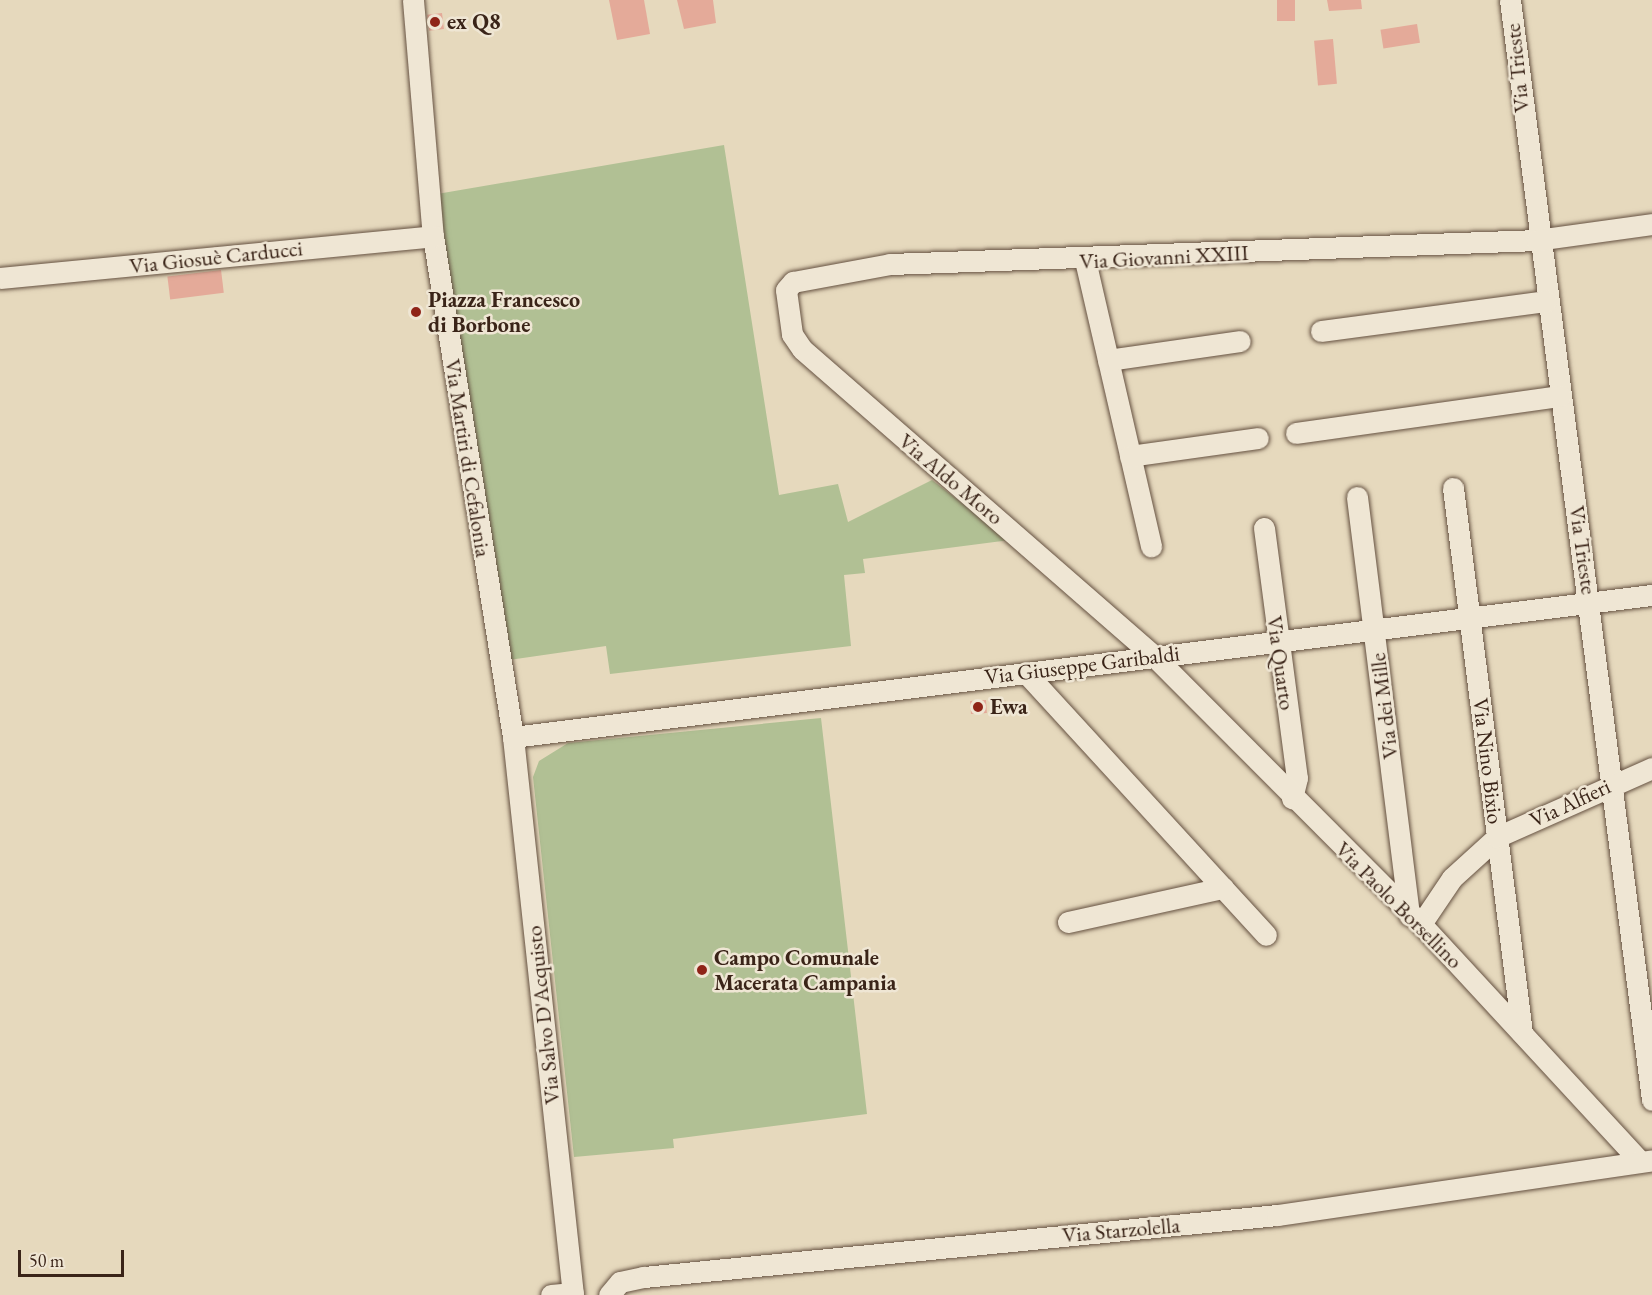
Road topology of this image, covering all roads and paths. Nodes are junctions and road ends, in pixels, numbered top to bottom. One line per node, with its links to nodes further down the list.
1 (413, 0): 4 (street, Via Martiri di Cefalonia)
2 (1510, 0): 5 (street, Via Trieste)
3 (1652, 224): 5 (street, Via Giovanni XXIII)
4 (433, 236): 7 (street, Via Giosuè Carducci); 28 (street, Via Martiri di Cefalonia)
5 (1536, 240): 6 (street, Via Giovanni XXIII); 9 (street, Via Trieste)
6 (1085, 260): 8 (street, Via Giovanni XXIII); 12 (street)
7 (0, 278)
8 (793, 282): 26 (street, Via Aldo Moro)
9 (1546, 301): 10 (street); 13 (street, Via Trieste)
10 (1322, 331)
11 (1240, 341): 12 (street)
12 (1108, 360): 16 (street)
13 (1560, 396): 14 (street); 22 (street, Via Trieste)
14 (1296, 434)
15 (1258, 438): 16 (street)
16 (1130, 456): 20 (street)
17 (1454, 488): 23 (street, Via Nino Bixio)
18 (1357, 497): 24 (street, Via dei Mille)
19 (1264, 528): 25 (street, Via Quarto)
20 (1151, 547)
21 (1652, 595): 22 (street, Via Giuseppe Garibaldi)
22 (1591, 601): 23 (street, Via Giuseppe Garibaldi); 30 (street, Via Trieste)
23 (1469, 618): 24 (street, Via Giuseppe Garibaldi); 32 (street, Via Nino Bixio)
24 (1375, 630): 25 (street, Via Giuseppe Garibaldi); 34 (street, Via dei Mille)
25 (1278, 640): 26 (street, Via Giuseppe Garibaldi); 31 (street, Via Quarto)
26 (1155, 657): 27 (street, Via Giuseppe Garibaldi); 31 (street, Via Paolo Borsellino)
27 (1026, 673): 28 (street, Via Giuseppe Garibaldi); 33 (street)
28 (513, 736): 40 (street, Via Salvo D'Acquisto)
29 (1652, 768): 30 (street, Via Alfieri)
30 (1614, 783): 32 (street, Via Alfieri); 38 (street, Via Trieste)
31 (1292, 798): 34 (street, Via Paolo Borsellino)
32 (1497, 837): 34 (street, Via Alfieri); 37 (street, Via Nino Bixio)
33 (1223, 888): 35 (street); 36 (street)
34 (1415, 919): 37 (street, Via Paolo Borsellino)
35 (1068, 922)
36 (1266, 935)
37 (1522, 1033): 39 (street, Via Paolo Borsellino)
38 (1652, 1100)
39 (1644, 1159): 42 (street, Via Starzolella)
40 (574, 1294): 41 (street)
41 (551, 1295)
42 (609, 1295)

